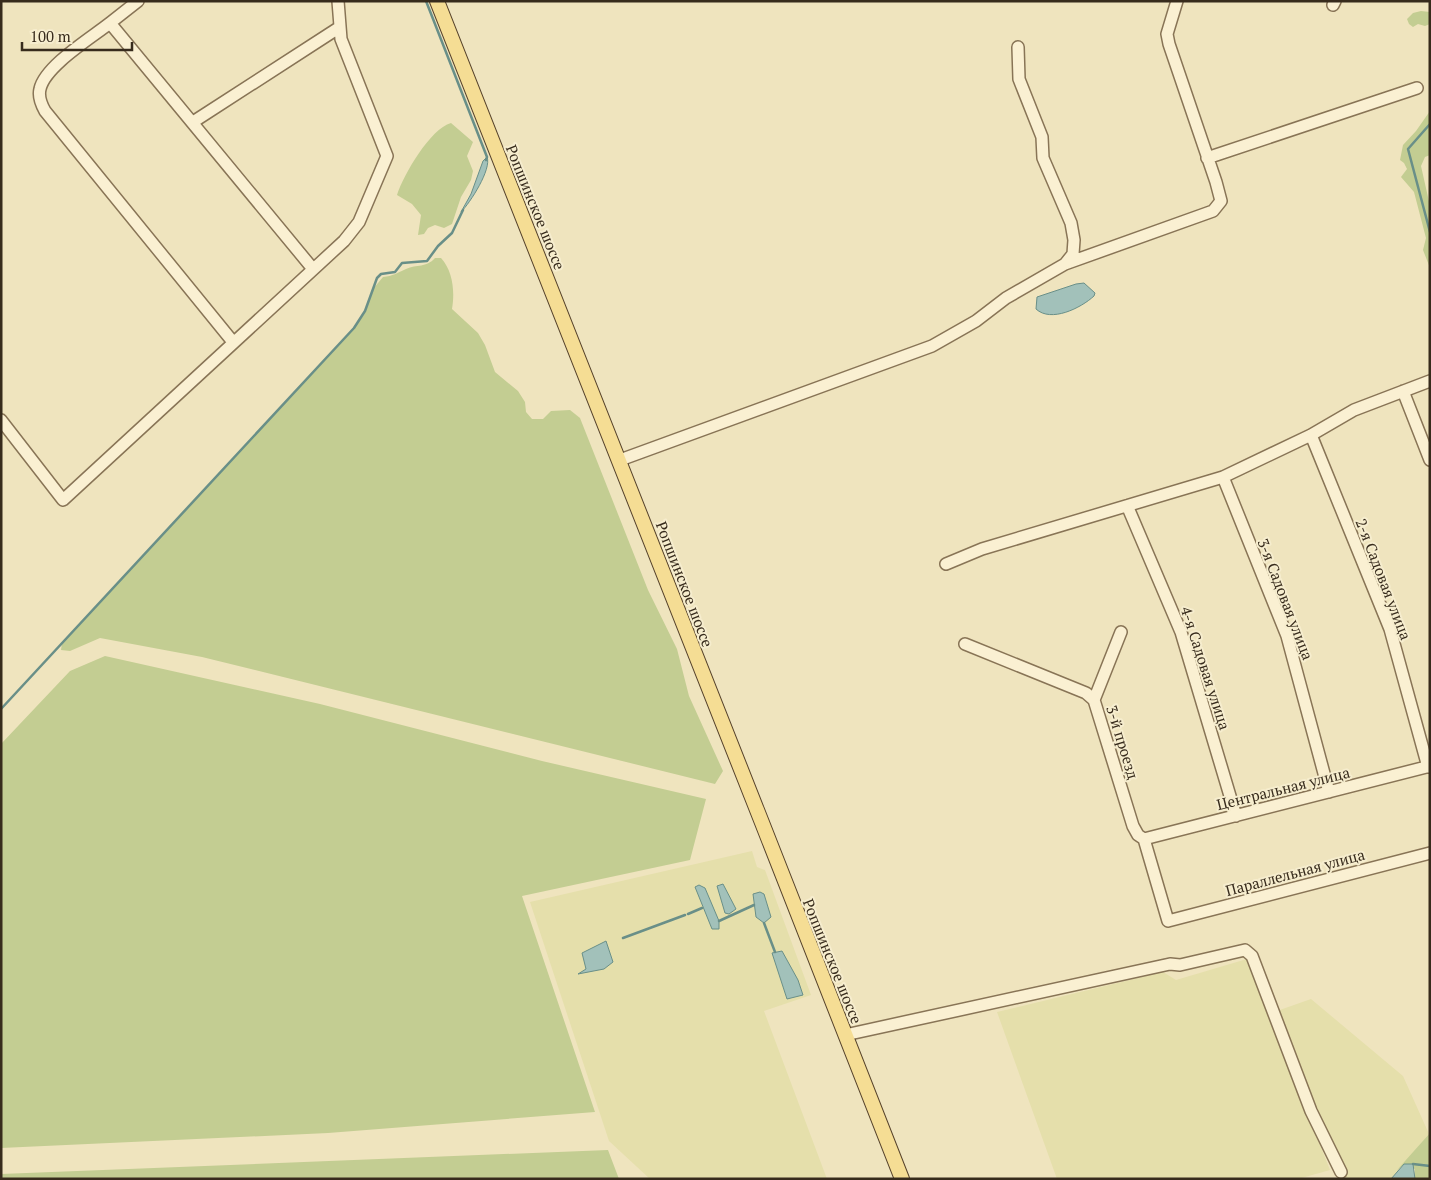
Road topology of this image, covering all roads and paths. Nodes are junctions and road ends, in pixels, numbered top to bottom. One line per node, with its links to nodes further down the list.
1 (138, 1): 5 (street)
2 (338, 1): 6 (street)
3 (437, 1): 18 (main road, Ропшинское шоссе)
4 (1177, 1): 10 (street)
5 (110, 23): 9 (street); 13 (street)
6 (340, 27): 9 (street); 12 (street)
7 (1018, 47): 11 (street)
8 (1417, 88): 10 (street)
9 (193, 122): 12 (street)
10 (1208, 158): 11 (street)
11 (1065, 264): 18 (street)
12 (313, 269): 13 (street)
13 (233, 342): 16 (street)
14 (1430, 381): 15 (street)
15 (1403, 391): 17 (street); 19 (street)
16 (1, 420)
17 (1311, 435): 20 (street); 26 (street, 2-я Садовая улица)
18 (620, 460): 32 (main road, Ропшинское шоссе)
19 (1430, 460)
20 (1223, 477): 21 (street); 27 (street, 3-я Садовая улица)
21 (1129, 505): 22 (street); 28 (street, 4-я Садовая улица)
22 (946, 564)
23 (1121, 632): 25 (street)
24 (965, 644): 25 (street, 3-й проезд)
25 (1094, 700): 29 (street, 3-й проезд)
26 (1429, 766): 27 (street, Центральная улица)
27 (1329, 792): 28 (street, Центральная улица)
28 (1236, 816): 29 (street, Центральная улица)
29 (1144, 838): 31 (street, 3-й проезд)
30 (1430, 853): 31 (street, Параллельная улица)
31 (1168, 921)
32 (846, 1036): 33 (street); 34 (main road, Ропшинское шоссе)
33 (1340, 1172)
34 (902, 1179)

